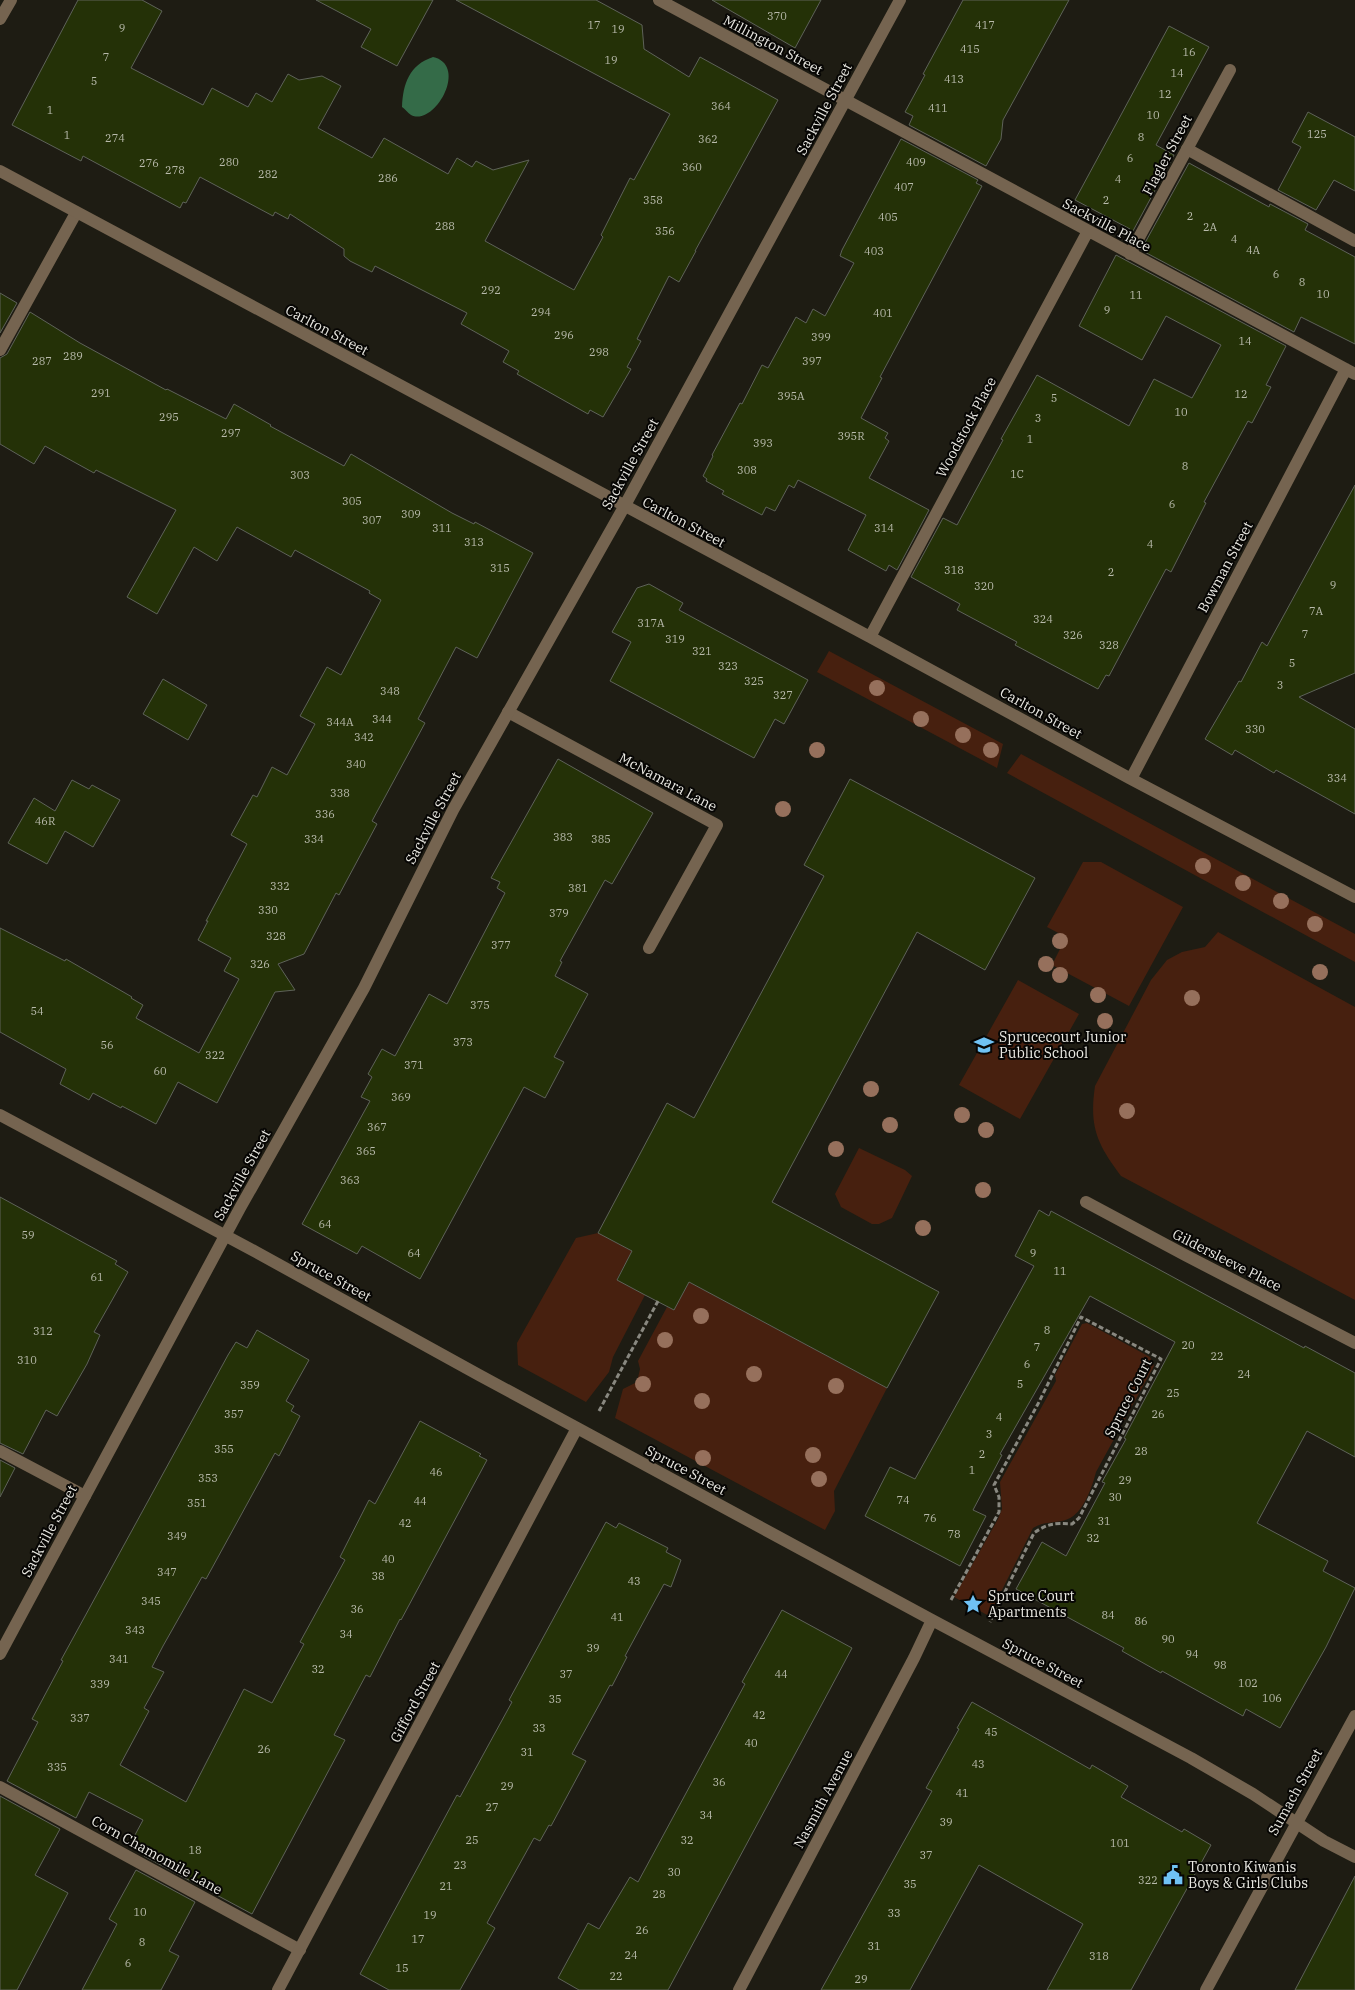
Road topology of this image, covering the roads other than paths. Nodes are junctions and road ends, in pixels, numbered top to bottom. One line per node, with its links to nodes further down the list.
1 (11, 0): 4 (street)
2 (659, 0): 6 (street, Millington Street)
3 (900, 0): 6 (street, Sackville Street)
4 (0, 19)
5 (1230, 70): 7 (street, Flagler Street)
6 (846, 101): 10 (street, Sackville Place); 15 (street, Sackville Street)
7 (1187, 149): 11 (street); 12 (street, Flagler Street)
8 (0, 171): 9 (street, Carlton Street)
9 (76, 213): 13 (street); 15 (street, Carlton Street)
10 (1088, 231): 12 (street, Sackville Place); 16 (street, Woodstock Place)
11 (1355, 240)
12 (1130, 254): 14 (street, Sackville Place)
13 (0, 350)
14 (1351, 372): 18 (street, Bowman Street)
15 (624, 507): 16 (street, Carlton Street); 17 (street, Sackville Street)
16 (870, 637): 18 (street, Carlton Street)
17 (508, 712): 20 (street, McNamara Lane); 23 (street, Sackville Street)
18 (1131, 779): 19 (street, Carlton Street)
19 (1355, 897)
20 (649, 948)
21 (0, 1115): 23 (street, Spruce Street)
22 (1086, 1202): 24 (street, Gildersleeve Place)
23 (226, 1235): 25 (street, Spruce Street); 27 (street, Sackville Street)
24 (1355, 1343)
25 (577, 1428): 28 (street, Spruce Street); 34 (street, Gifford Street)
26 (0, 1451): 27 (street)
27 (85, 1496): 29 (street, Sackville Street)
28 (932, 1620): 32 (street, Spruce Street); 36 (street, Nasmith Avenue)
29 (0, 1654)
30 (1355, 1716): 32 (street, Sumach Street)
31 (0, 1787): 34 (street, Corn Chamomile Lane)
32 (1296, 1822): 33 (street, Spruce Street); 37 (street, Sumach Street)
33 (1355, 1857)
34 (300, 1950): 35 (street, Gifford Street)
35 (278, 1990)
36 (739, 1990)
37 (1206, 1990)

